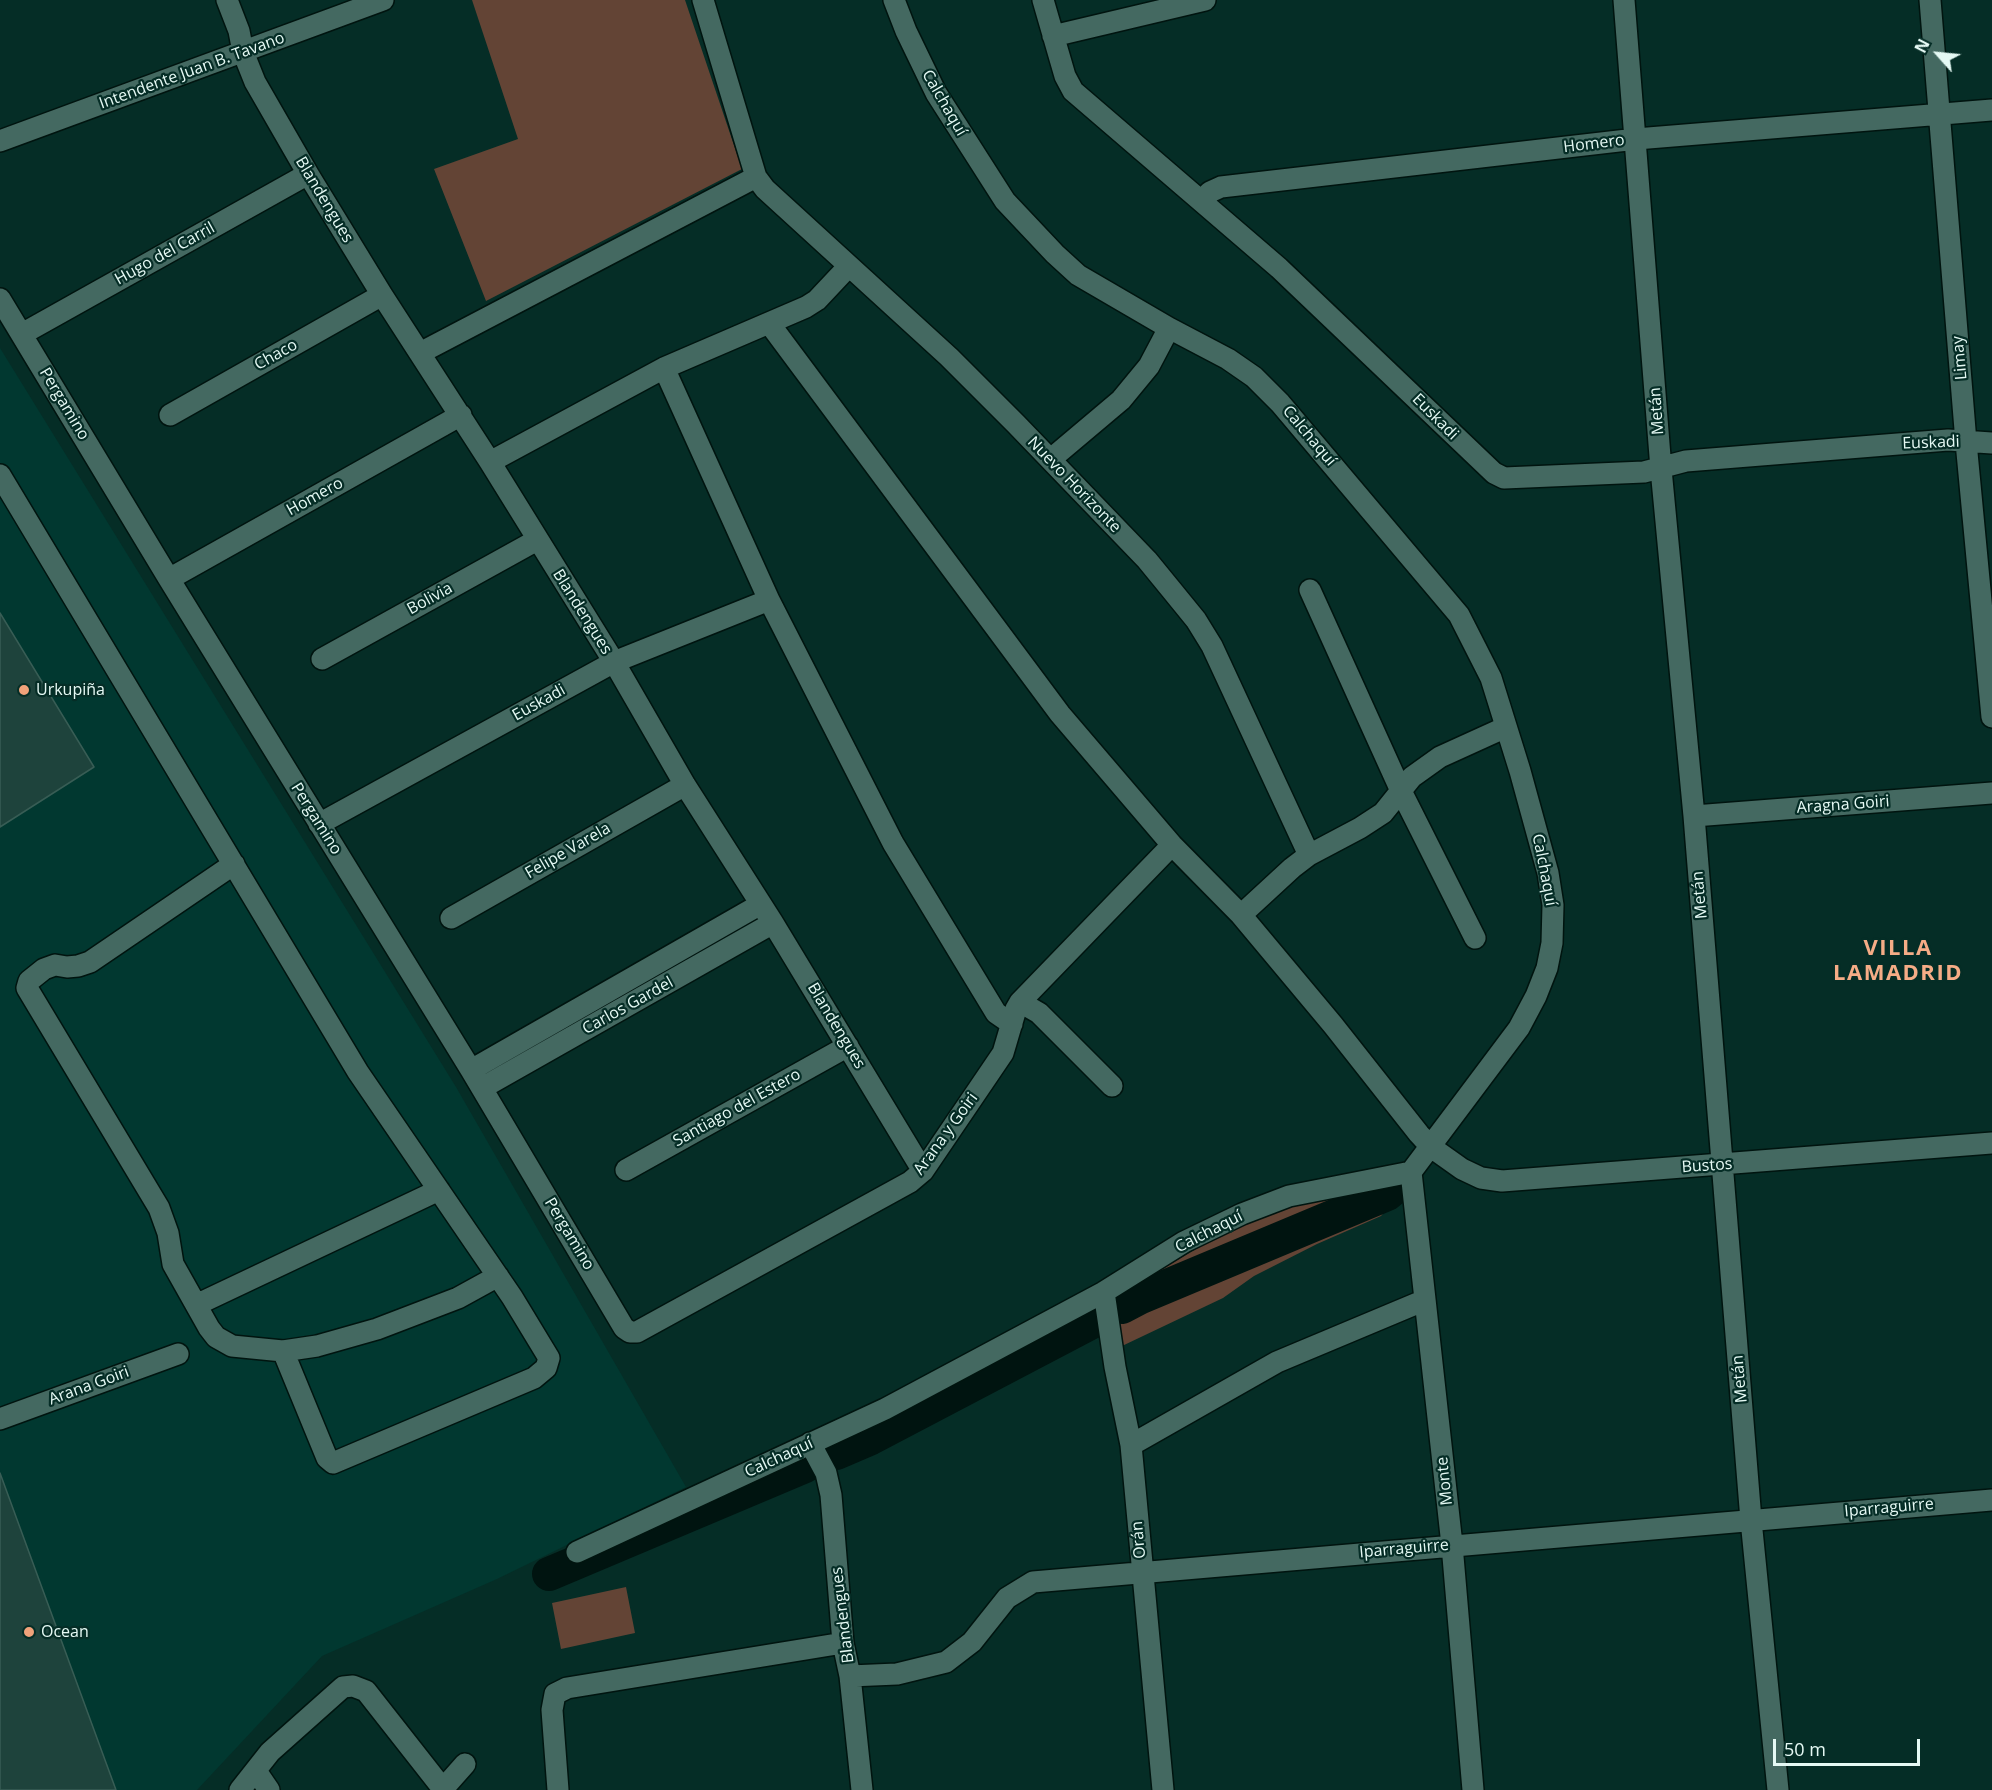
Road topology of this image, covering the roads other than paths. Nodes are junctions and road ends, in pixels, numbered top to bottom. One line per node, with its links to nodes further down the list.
1 (227, 0): 10 (street, Blandengues)
2 (383, 0): 10 (street, Intendente Juan B. Tavano)
3 (703, 0): 16 (street)
4 (894, 0): 22 (street, Calchaquí)
5 (1043, 0): 9 (street, Euskadi)
6 (1205, 0): 9 (street)
7 (1624, 0): 13 (street, Metán)
8 (1930, 0): 12 (street, Limay)
9 (1053, 36): 17 (street, Euskadi)
10 (243, 52): 14 (street, Intendente Juan B. Tavano); 15 (street, Blandengues)
11 (1992, 110): 12 (street, Homero)
12 (1940, 115): 13 (street, Homero); 28 (street, Limay)
13 (1636, 139): 17 (street, Homero); 32 (street, Metán)
14 (0, 141)
15 (308, 174): 19 (street, Blandengues); 23 (street, Hugo del Carril)
16 (756, 177): 18 (street, Nuevo Horizonte); 24 (street)
17 (1203, 200): 32 (street, Euskadi)
18 (848, 267): 21 (street); 30 (street, Nuevo Horizonte)
19 (382, 295): 24 (street, Blandengues); 26 (street, Chaco)
20 (0, 299): 23 (street, Pergamino)
21 (769, 323): 25 (street); 47 (street, Bustos)
22 (1169, 328): 30 (street); 41 (street, Calchaquí)
23 (22, 334): 35 (street, Pergamino)
24 (420, 353): 27 (street, Blandengues)
25 (664, 368): 31 (street); 37 (street)
26 (170, 415)
27 (461, 415): 31 (street, Blandengues); 35 (street, Homero)
28 (1966, 442): 29 (street, Euskadi); 32 (street, Euskadi); 40 (street, Limay)
29 (1992, 442)
30 (1051, 459): 48 (street, Nuevo Horizonte)
31 (490, 462): 34 (street, Blandengues)
32 (1661, 469): 45 (street, Metán)
33 (0, 475): 49 (street)
34 (537, 540): 38 (street, Bolivia); 39 (street, Blandengues)
35 (169, 579): 46 (street, Pergamino)
36 (1310, 590): 43 (street)
37 (769, 600): 39 (street, Euskadi); 56 (street)
38 (322, 659)
39 (614, 662): 42 (street, Blandengues); 46 (street, Euskadi)
40 (1992, 717)
41 (1506, 727): 43 (street); 61 (street, Calchaquí)
42 (685, 785): 50 (street, Blandengues); 52 (street, Felipe Varela)
43 (1401, 791): 48 (street); 54 (street)
44 (1992, 793): 45 (street, Aragna Goiri)
45 (1694, 816): 62 (street, Metán)
46 (319, 824): 58 (street, Pergamino)
47 (1172, 845): 51 (street, Bustos); 55 (street, Arana y Goiri)
48 (1310, 855): 51 (street)
49 (234, 864): 66 (street); 70 (street)
50 (761, 904): 53 (street, Blandengues); 58 (street, Carlos Gardel)
51 (1241, 915): 61 (street, Bustos)
52 (450, 918)
53 (773, 923): 57 (street, Blandengues); 58 (street, Carlos Gardel)
54 (1475, 938)
55 (1020, 1002): 56 (street, Arana y Goiri); 59 (street)
56 (1012, 1024): 64 (street, Arana y Goiri)
57 (848, 1046): 63 (street, Santiago del Estero); 64 (street, Blandengues)
58 (476, 1079): 71 (street, Pergamino)
59 (1112, 1086)
60 (1992, 1143): 62 (street, Bustos)
61 (1431, 1147): 62 (street, Bustos); 65 (street, Calchaquí)
62 (1722, 1164): 78 (street, Metán)
63 (626, 1170)
64 (923, 1171): 71 (street, Arana y Goiri)
65 (1412, 1172): 68 (street, Calchaquí); 69 (street, Monte)
66 (439, 1190): 67 (street); 70 (street)
67 (498, 1276): 72 (street); 72 (street)
68 (1104, 1292): 75 (street, Calchaquí); 76 (street, Orán)
69 (1425, 1300): 76 (street); 79 (street, Monte)
70 (196, 1305): 72 (street)
71 (637, 1332)
72 (283, 1351)
73 (178, 1354): 74 (street, Arana Goiri)
74 (0, 1419)
75 (810, 1443): 80 (street, Calchaquí); 82 (street, Blandengues)
76 (1131, 1445): 81 (street, Orán)
77 (1992, 1500): 78 (street, Iparraguirre)
78 (1751, 1520): 79 (street, Iparraguirre); 93 (street, Metán)
79 (1452, 1545): 81 (street, Iparraguirre); 92 (street, Monte)
80 (577, 1552)
81 (1142, 1571): 83 (street, Iparraguirre); 91 (street, Orán)
82 (843, 1643): 83 (street, Blandengues); 89 (street)
83 (850, 1676): 90 (street, Blandengues)
84 (465, 1764): 86 (street)
85 (255, 1771): 86 (street); 87 (street); 88 (street)
86 (443, 1789)
87 (240, 1790)
88 (269, 1790)
89 (558, 1790)
90 (862, 1790)
91 (1163, 1790)
92 (1473, 1790)
93 (1778, 1790)

